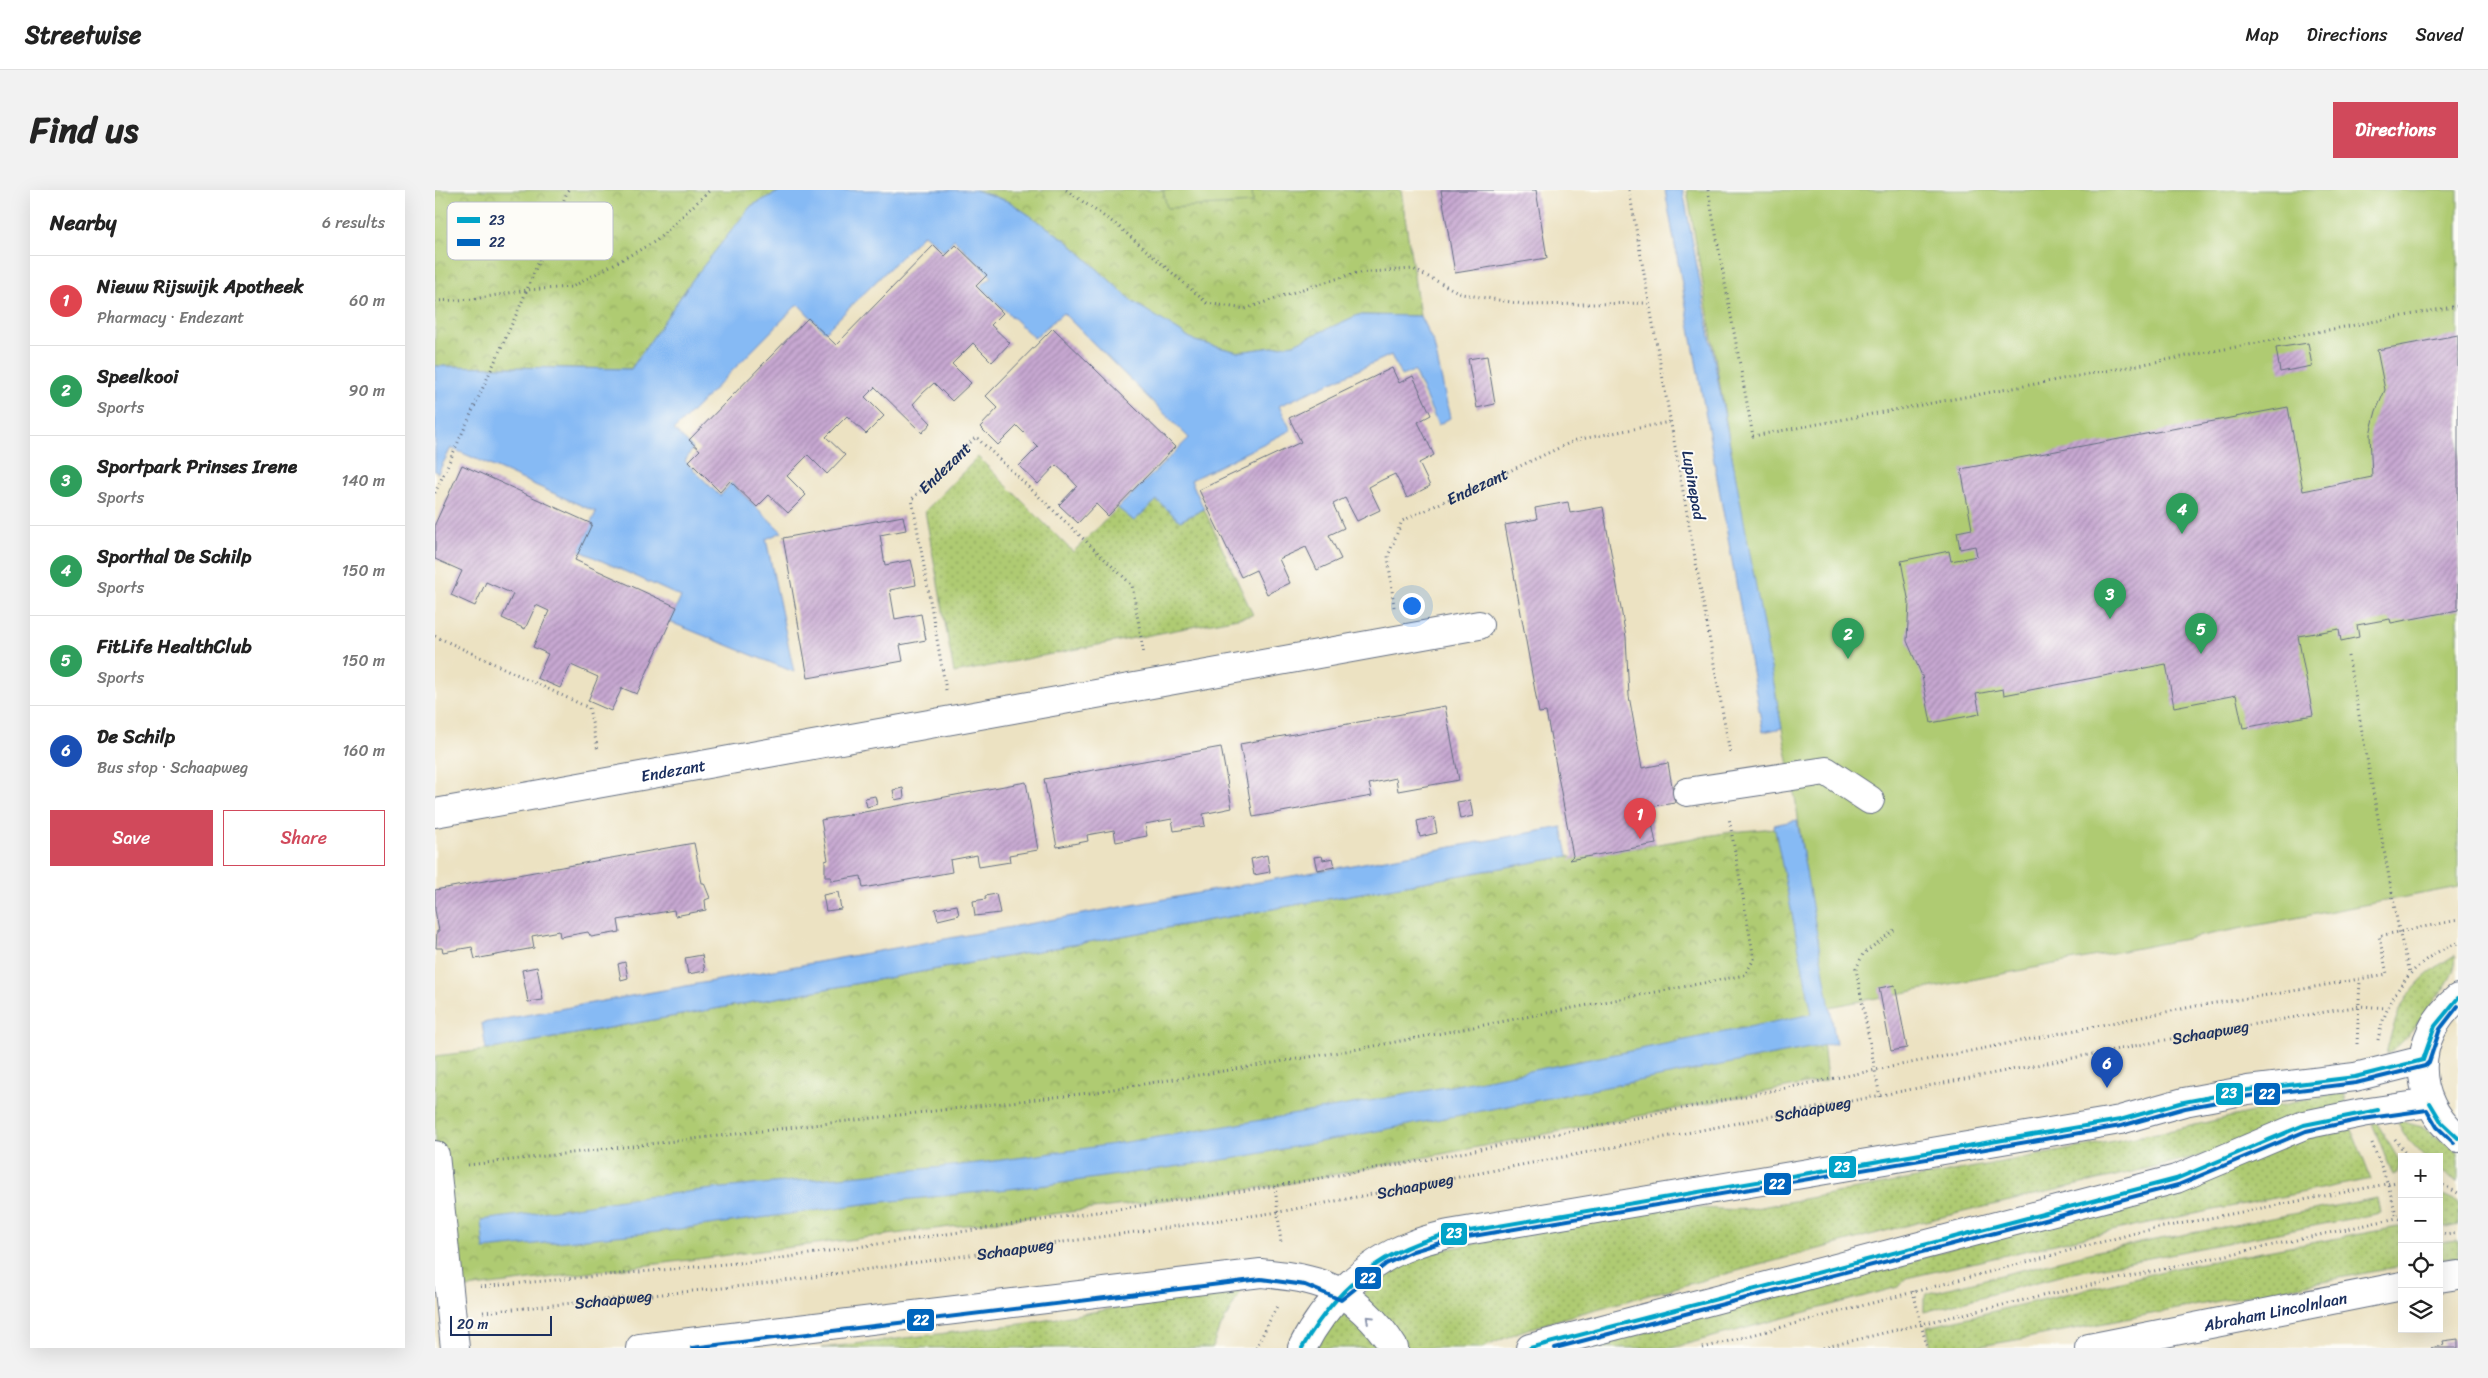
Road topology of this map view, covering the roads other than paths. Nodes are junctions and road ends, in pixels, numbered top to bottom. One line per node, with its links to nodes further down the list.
1 (1479, 625): 4 (street, Endezant)
2 (1687, 792): 3 (street)
3 (1870, 800)
4 (435, 813)
5 (2458, 998): 6 (street)
6 (2423, 1060): 7 (street); 13 (street)
7 (2430, 1103): 8 (street); 18 (street)
8 (2458, 1138)
9 (436, 1162): 14 (street)
10 (2458, 1275): 11 (street)
11 (2443, 1277)
12 (2398, 1287): 19 (street, Abraham Lincolnlaan)
13 (1340, 1294): 15 (street); 16 (street); 17 (street, one-way to 13)
14 (455, 1348)
15 (640, 1348)
16 (1302, 1348)
17 (1394, 1348)
18 (1529, 1348)
19 (2089, 1348)

